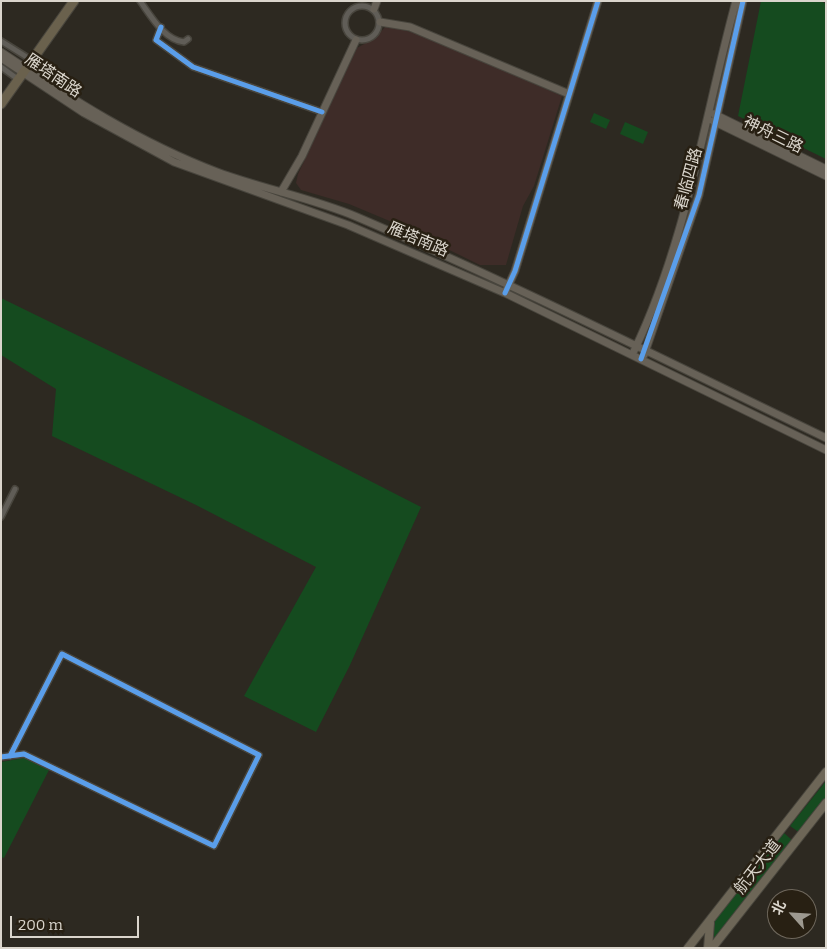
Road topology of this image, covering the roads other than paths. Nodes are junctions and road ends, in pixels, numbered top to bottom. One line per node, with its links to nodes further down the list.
1 (74, 1): 16 (highway)
2 (140, 1): 9 (street)
3 (377, 1): 7 (main road)
4 (598, 1): 17 (main road)
5 (736, 1): 20 (main road, 春临四路)
6 (743, 1): 20 (main road, 春临四路)
7 (374, 10): 8 (street); 11 (street)
8 (380, 22): 11 (street); 17 (main road)
9 (161, 27): 10 (street); 19 (street)
10 (188, 39)
11 (356, 40): 19 (main road)
12 (1, 41): 16 (street)
13 (1, 52): 16 (main road, 雁塔南路)
14 (1, 58): 16 (main road, 雁塔南路)
15 (1, 68): 16 (street)
16 (26, 71): 18 (highway); 23 (main road, 雁塔南路); 25 (main road, 雁塔南路)
17 (569, 94): 24 (main road)
18 (1, 104)
19 (322, 112): 23 (main road)
20 (712, 117): 21 (main road, 神舟三路); 22 (main road, 神舟三路); 26 (main road, 春临四路); 27 (main road, 春临四路)
21 (826, 168)
22 (826, 176)
23 (281, 192): 24 (main road, 雁塔南路)
24 (509, 284): 25 (main road); 26 (main road, 雁塔南路)
25 (505, 293): 28 (main road, 雁塔南路)
26 (636, 346): 27 (main road, 雁塔南路); 28 (main road, 春临四路)
27 (645, 351): 29 (main road, 春临四路); 30 (main road, 雁塔南路)
28 (632, 355): 29 (main road, 雁塔南路)
29 (642, 359): 31 (main road, 雁塔南路)
30 (826, 438)
31 (826, 450)
32 (15, 488): 33 (street)
33 (1, 518)
34 (10, 756): 34 (street); 35 (street)
35 (1, 757)
36 (826, 772): 38 (main road, 航天大道)
37 (826, 803): 41 (main road, 航天大道)
38 (714, 915): 39 (main road, 航天大道); 40 (main road, 航天大道)
39 (688, 948)
40 (708, 948)
41 (712, 948)

